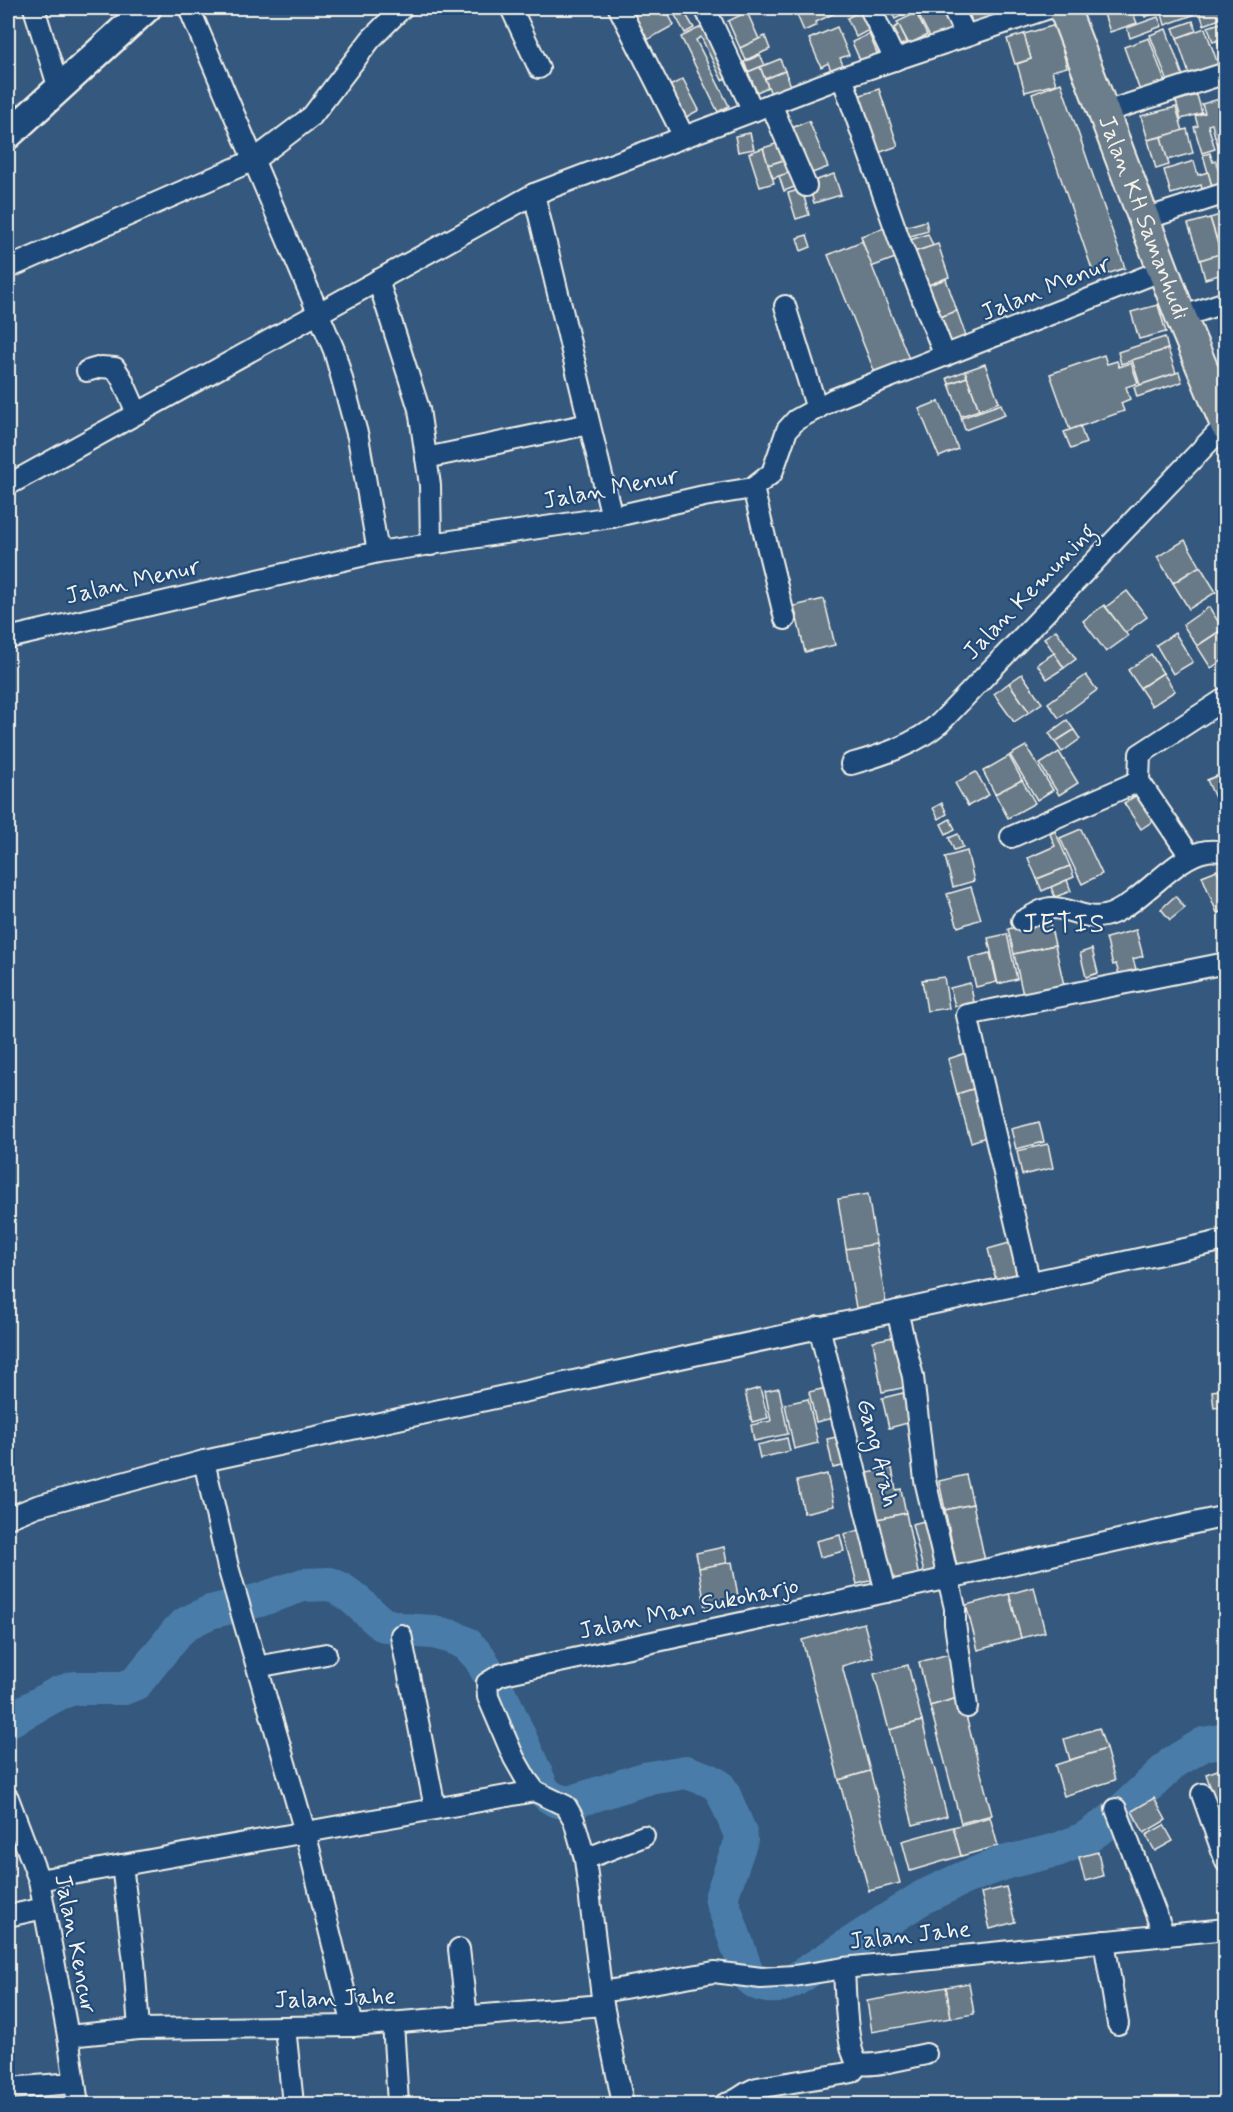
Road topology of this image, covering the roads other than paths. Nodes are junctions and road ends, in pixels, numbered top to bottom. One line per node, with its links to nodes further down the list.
1 (34, 8): 17 (street)
2 (147, 8): 17 (main road)
3 (189, 8): 22 (street)
4 (402, 8): 22 (street)
5 (511, 8): 14 (street)
6 (619, 8): 21 (street)
7 (705, 8): 18 (street)
8 (870, 8): 13 (street)
9 (952, 8): 12 (street)
10 (1049, 8): 12 (street)
11 (1064, 8): 19 (main road, Jalan KH Samanhudi)
12 (966, 35): 13 (street)
13 (896, 60): 16 (street)
14 (539, 68)
15 (1226, 73): 19 (street)
16 (842, 77): 18 (street); 34 (street)
17 (58, 89): 20 (main road)
18 (762, 107): 21 (street); 23 (street)
19 (1102, 113): 26 (main road, Jalan KH Samanhudi)
20 (8, 135)
21 (684, 137): 25 (street)
22 (254, 160): 27 (street); 32 (street)
23 (806, 186)
24 (1226, 192): 26 (street)
25 (534, 194): 29 (street); 38 (street)
26 (1145, 219): 28 (main road, Jalan KH Samanhudi)
27 (8, 268)
28 (1163, 270): 33 (main road, Jalan KH Samanhudi); 34 (street, Jalan Menur)
29 (378, 280): 32 (street); 40 (street)
30 (1226, 302): 33 (street)
31 (785, 306): 36 (street)
32 (318, 313): 37 (street); 45 (street)
33 (1181, 317): 39 (main road, Jalan KH Samanhudi)
34 (945, 356): 36 (street, Jalan Menur)
35 (87, 370): 37 (street)
36 (817, 409): 42 (street, Jalan Menur)
37 (137, 413): 41 (street)
38 (589, 424): 40 (street); 43 (street)
39 (1225, 424): 49 (street, Jalan Kemuning)
40 (426, 458): 44 (street)
41 (8, 485)
42 (753, 488): 43 (street, Jalan Menur); 46 (street)
43 (612, 517): 44 (street, Jalan Menur)
44 (431, 545): 45 (street, Jalan Menur)
45 (378, 552): 47 (street, Jalan Menur)
46 (784, 619)
47 (8, 636)
48 (1226, 698): 50 (street)
49 (851, 764)
50 (1139, 781): 51 (street); 53 (street)
51 (1011, 837)
52 (1226, 852): 53 (street)
53 (1190, 856): 54 (street)
54 (1022, 921)
55 (1226, 963): 57 (street)
56 (1226, 1240): 57 (street)
57 (1030, 1284): 58 (street)
58 (897, 1311): 59 (street); 63 (street)
59 (819, 1327): 60 (street); 64 (street, Gang Arah)
60 (204, 1461): 62 (street); 67 (street)
61 (1226, 1516): 63 (street, Jalan Man Sukoharjo)
62 (8, 1518)
63 (949, 1577): 64 (street, Jalan Man Sukoharjo); 68 (street)
64 (886, 1592): 69 (street, Jalan Man Sukoharjo)
65 (401, 1635): 72 (street)
66 (326, 1654): 67 (street)
67 (257, 1666): 74 (street)
68 (967, 1707)
69 (535, 1791): 72 (street); 76 (street, Jalan Man Sukoharjo)
70 (1203, 1794): 77 (street)
71 (8, 1798): 79 (street, Jalan Kencur)
72 (435, 1808): 74 (street)
73 (1116, 1809): 83 (street)
74 (305, 1832): 78 (street); 91 (street)
75 (644, 1836): 76 (street)
76 (585, 1859): 87 (street, Jalan Man Sukoharjo)
77 (1226, 1862)
78 (122, 1865): 79 (street); 93 (street)
79 (39, 1880): 80 (street, Jalan Kencur)
80 (44, 1908): 81 (street); 94 (street, Jalan Kencur)
81 (8, 1916)
82 (1226, 1929): 83 (street, Jalan Jahe)
83 (1164, 1935): 84 (street, Jalan Jahe)
84 (1104, 1941): 86 (street, Jalan Jahe); 90 (street)
85 (459, 1949): 88 (street)
86 (844, 1968): 87 (street, Jalan Jahe); 96 (street)
87 (602, 1992): 88 (street, Jalan Jahe); 102 (street, Jalan Man Sukoharjo)
88 (467, 2017): 89 (street, Jalan Jahe)
89 (393, 2023): 91 (street, Jalan Jahe); 101 (street)
90 (1118, 2024)
91 (353, 2026): 92 (street, Jalan Jahe)
92 (285, 2027): 93 (street, Jalan Jahe); 100 (street)
93 (139, 2029): 94 (street, Jalan Jahe)
94 (68, 2036): 97 (street, Jalan Kencur)
95 (926, 2054): 96 (street)
96 (859, 2064): 103 (street)
97 (75, 2083): 98 (street); 99 (street, Jalan Kencur)
98 (8, 2088)
99 (78, 2104)
100 (293, 2104)
101 (398, 2104)
102 (623, 2104)
103 (725, 2104)

